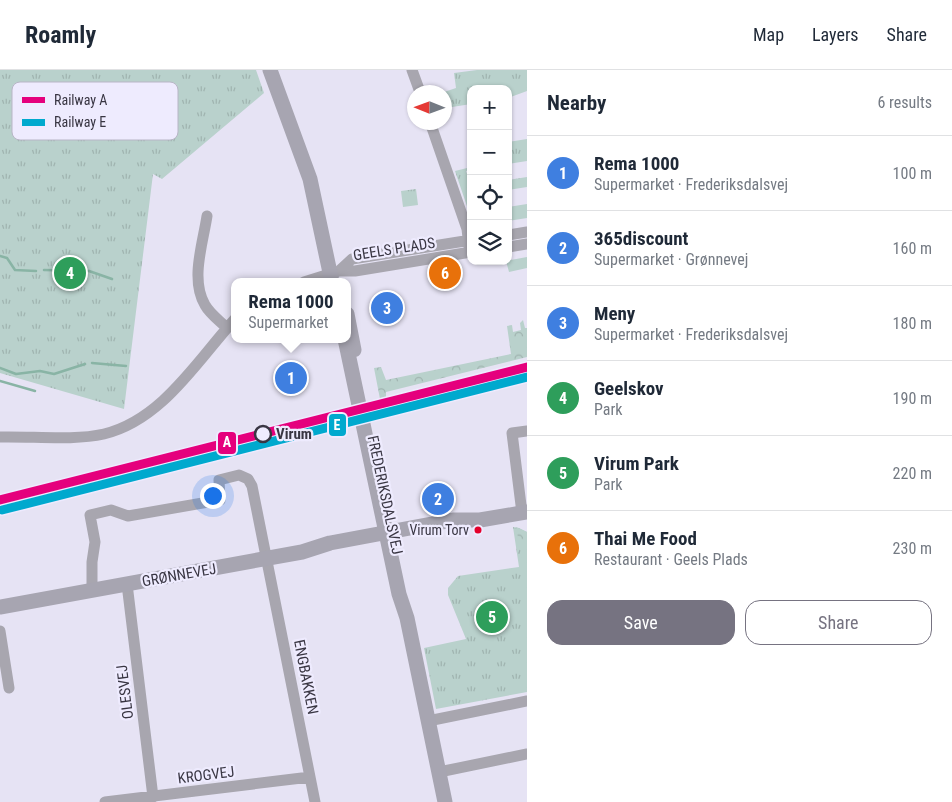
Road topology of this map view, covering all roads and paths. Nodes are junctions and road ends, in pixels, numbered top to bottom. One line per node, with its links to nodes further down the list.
1 (270, 70): 13 (street)
2 (278, 70): 13 (street)
3 (412, 70): 4 (street)
4 (417, 85)
5 (433, 130): 7 (street)
6 (207, 216): 15 (street)
7 (467, 229)
8 (527, 232): 9 (street)
9 (512, 234)
10 (527, 244): 11 (street)
11 (512, 246)
12 (467, 247): 13 (street, GEELS PLADS)
13 (335, 277)
14 (231, 323): 15 (street)
15 (226, 328): 19 (street)
16 (351, 335): 21 (street, FREDERIKSDALSVEJ)
17 (346, 343): 21 (street, FREDERIKSDALSVEJ)
18 (527, 431): 20 (street)
19 (0, 437)
20 (525, 512): 21 (street, GRØNNEVEJ)
21 (390, 536): 22 (street, GRØNNEVEJ); 29 (street, FREDERIKSDALSVEJ)
22 (267, 559): 23 (street, GRØNNEVEJ); 24 (street); 32 (street, ENGBAKKEN)
23 (127, 584): 24 (street, GRØNNEVEJ); 33 (street, OLESVEJ)
24 (92, 591): 25 (street, GRØNNEVEJ)
25 (0, 608)
26 (0, 631): 27 (street)
27 (9, 688)
28 (527, 701): 29 (street)
29 (428, 721): 31 (street, FREDERIKSDALSVEJ)
30 (527, 754): 31 (street)
31 (439, 772): 36 (street, FREDERIKSDALSVEJ)
32 (310, 777): 33 (street, KROGVEJ); 35 (street, ENGBAKKEN)
33 (153, 797): 34 (street, KROGVEJ)
34 (105, 802)
35 (316, 802)
36 (445, 802)

